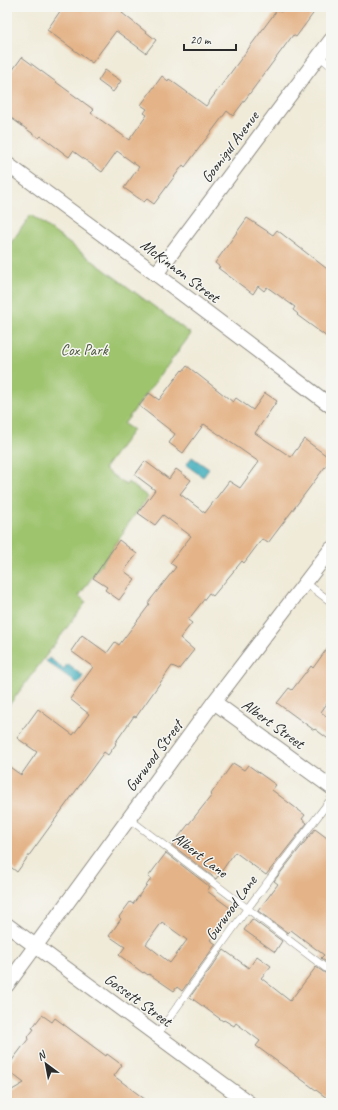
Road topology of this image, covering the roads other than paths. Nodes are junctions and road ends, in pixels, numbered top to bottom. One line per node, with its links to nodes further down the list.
1 (331, 40): 2 (street, Goonigul Avenue)
2 (319, 56): 3 (lane); 5 (street, Goonigul Avenue)
3 (331, 66)
4 (7, 164): 5 (street, McKinnon Street)
5 (156, 274): 6 (street, McKinnon Street)
6 (331, 406)
7 (331, 549): 8 (street, Gurwood Street)
8 (306, 583): 9 (lane); 10 (street, Gurwood Street)
9 (331, 602)
10 (214, 702): 11 (street, Albert Street); 13 (street, Gurwood Street)
11 (331, 787)
12 (331, 799): 14 (lane, Gurwood Lane)
13 (128, 818): 14 (lane, Albert Lane); 16 (street, Gurwood Street)
14 (247, 909): 17 (lane, Albert Lane); 19 (lane, Gurwood Lane)
15 (7, 925): 16 (street, Gossett Street)
16 (36, 946): 18 (street, Gurwood Street); 19 (street, Gossett Street)
17 (331, 972)
18 (7, 985)
19 (157, 1035): 20 (street, Gossett Street)
20 (248, 1103)

